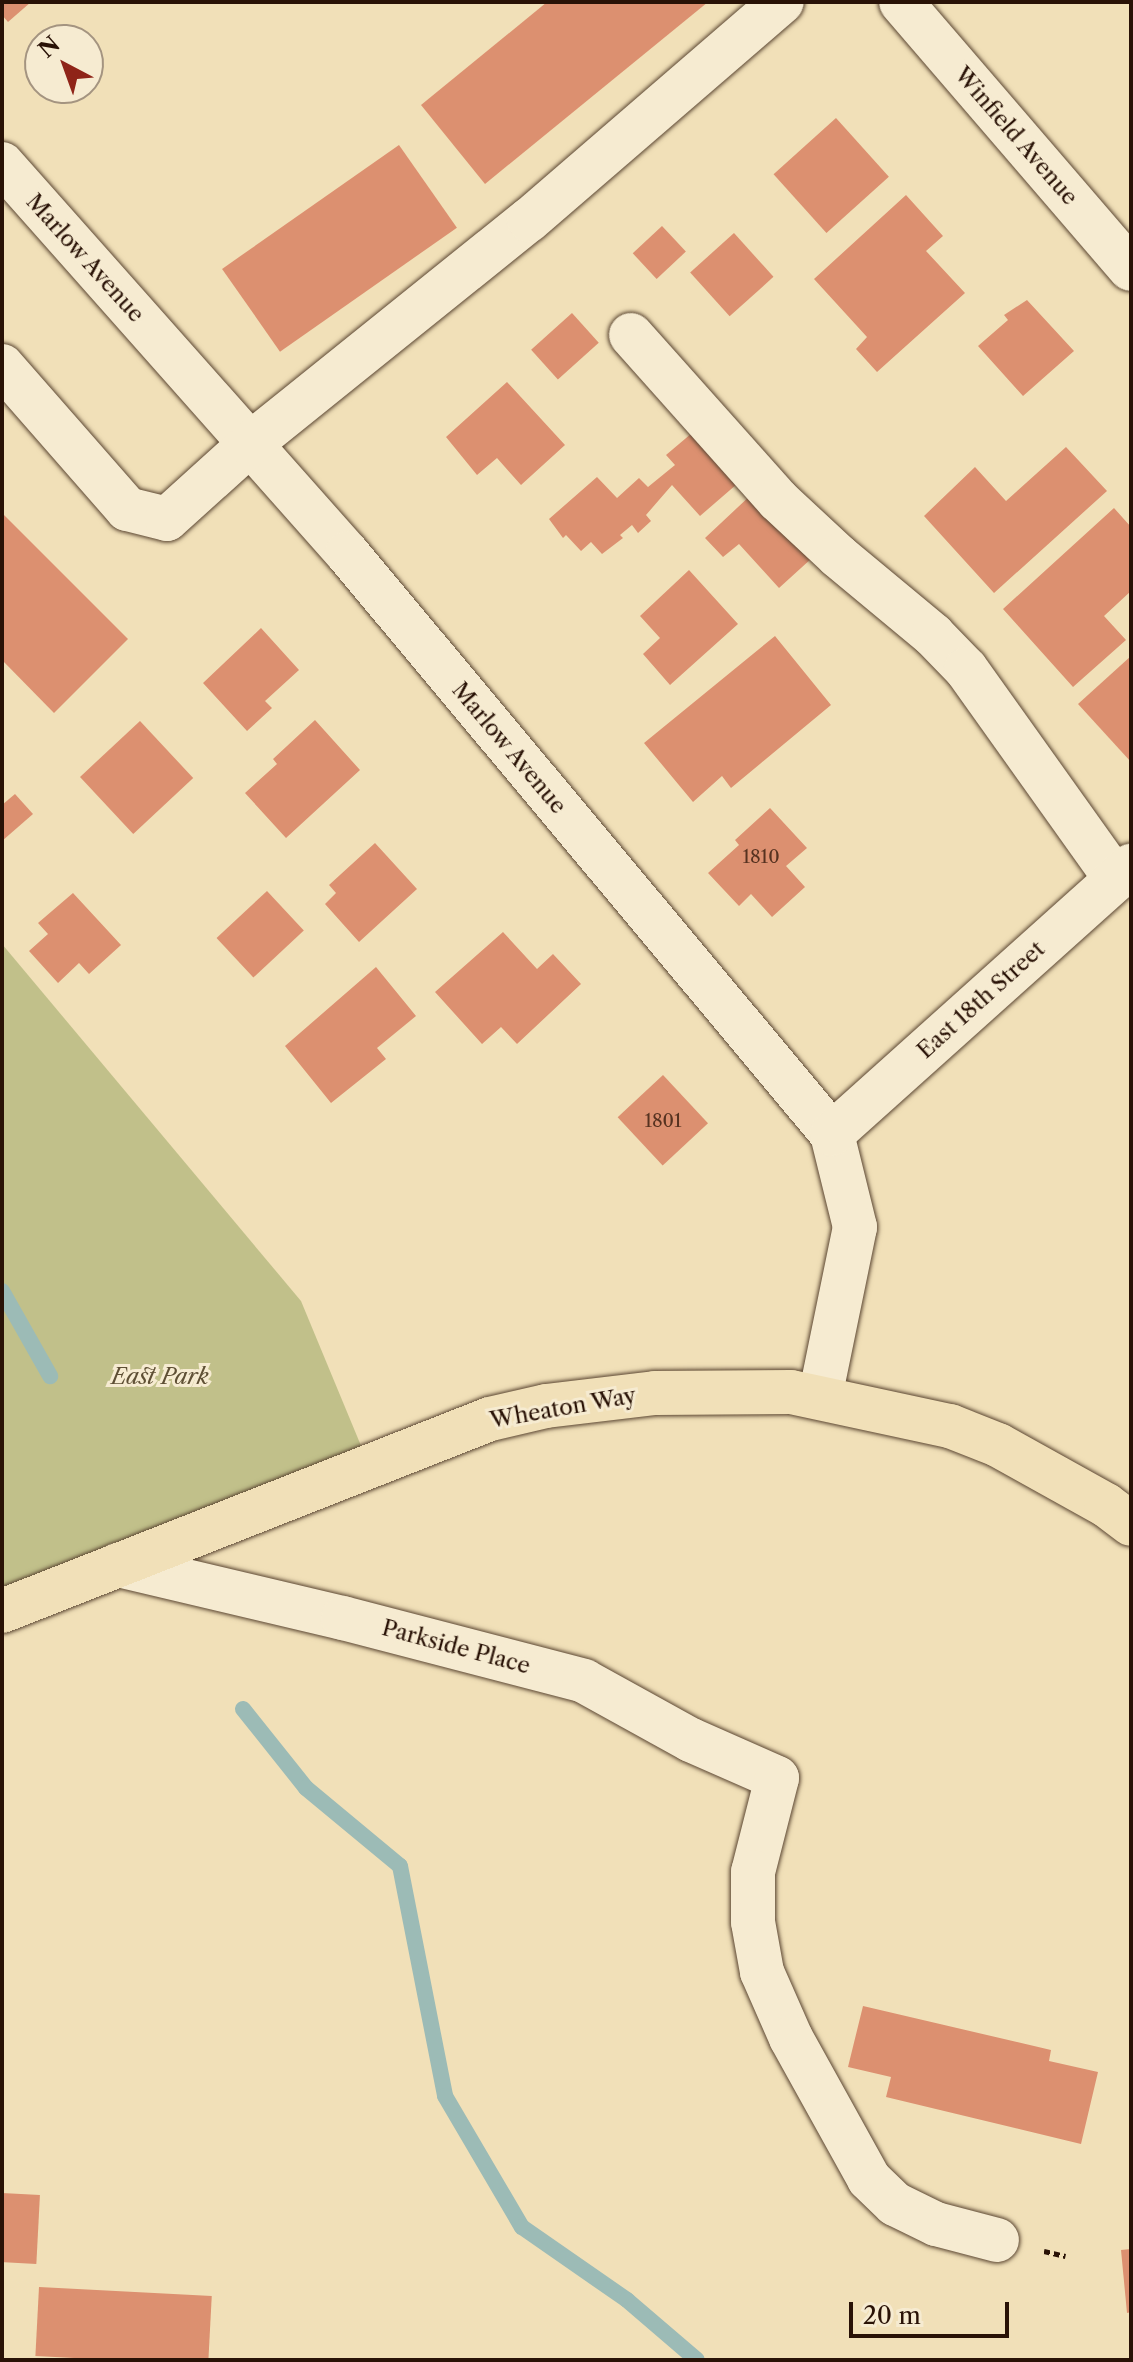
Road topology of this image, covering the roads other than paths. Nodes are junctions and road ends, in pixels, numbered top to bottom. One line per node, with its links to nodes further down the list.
1 (782, 2): 7 (street)
2 (901, 2): 4 (street, Winfield Avenue)
3 (2, 164): 7 (street, Marlow Avenue)
4 (1131, 269)
5 (631, 335): 8 (street)
6 (2, 366): 7 (street)
7 (250, 444): 9 (street, Marlow Avenue)
8 (1124, 873): 9 (street, East 18th Street)
9 (832, 1134): 10 (street, Marlow Avenue)
10 (820, 1397): 11 (main road, Wheaton Way); 12 (main road, Wheaton Way)
11 (1131, 1524)
12 (118, 1565): 13 (main road, Wheaton Way); 14 (street, Parkside Place)
13 (2, 1611)
14 (997, 2240)

